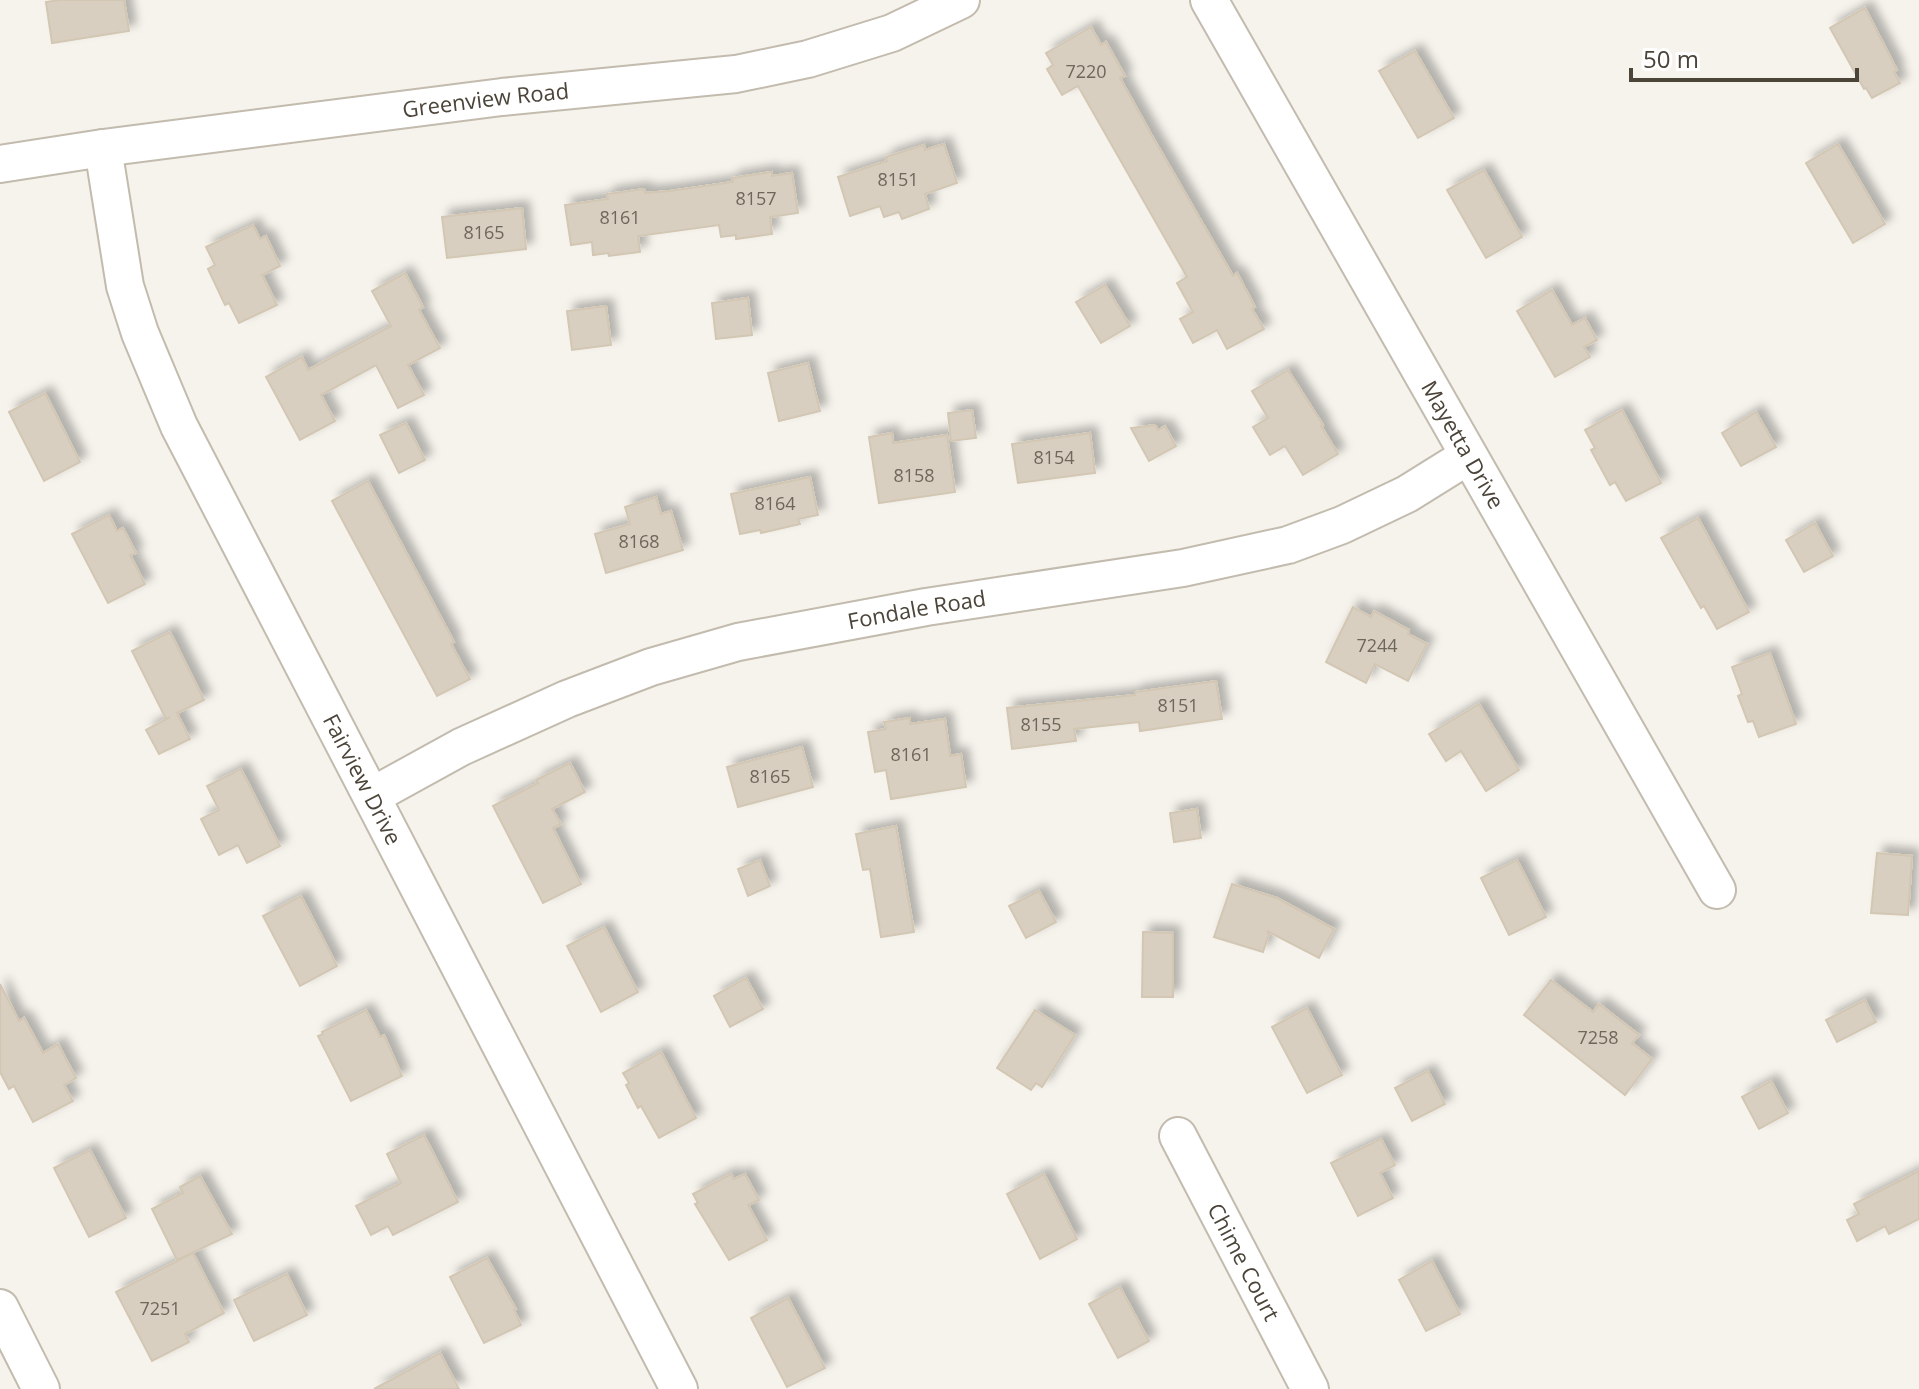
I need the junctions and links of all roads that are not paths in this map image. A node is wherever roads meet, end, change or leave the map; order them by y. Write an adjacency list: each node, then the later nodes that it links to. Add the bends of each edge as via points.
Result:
1 (961, 0): 3 (street, Greenview Road, via 892,33 736,74 502,97)
2 (1209, 0): 5 (street, Mayetta Drive)
3 (103, 148): 4 (street, Greenview Road); 6 (street, Fairview Drive, via 125,286 179,426)
4 (0, 164)
5 (1468, 456): 6 (street, Fondale Road, via 1407,494 1288,545 1183,568 754,639 651,667 461,747); 7 (street, Mayetta Drive)
6 (372, 796): 11 (street, Fairview Drive)
7 (1717, 890)
8 (1178, 1136): 12 (street, Chime Court)
9 (0, 1308): 10 (street)
10 (41, 1389)
11 (679, 1389)
12 (1310, 1389)

